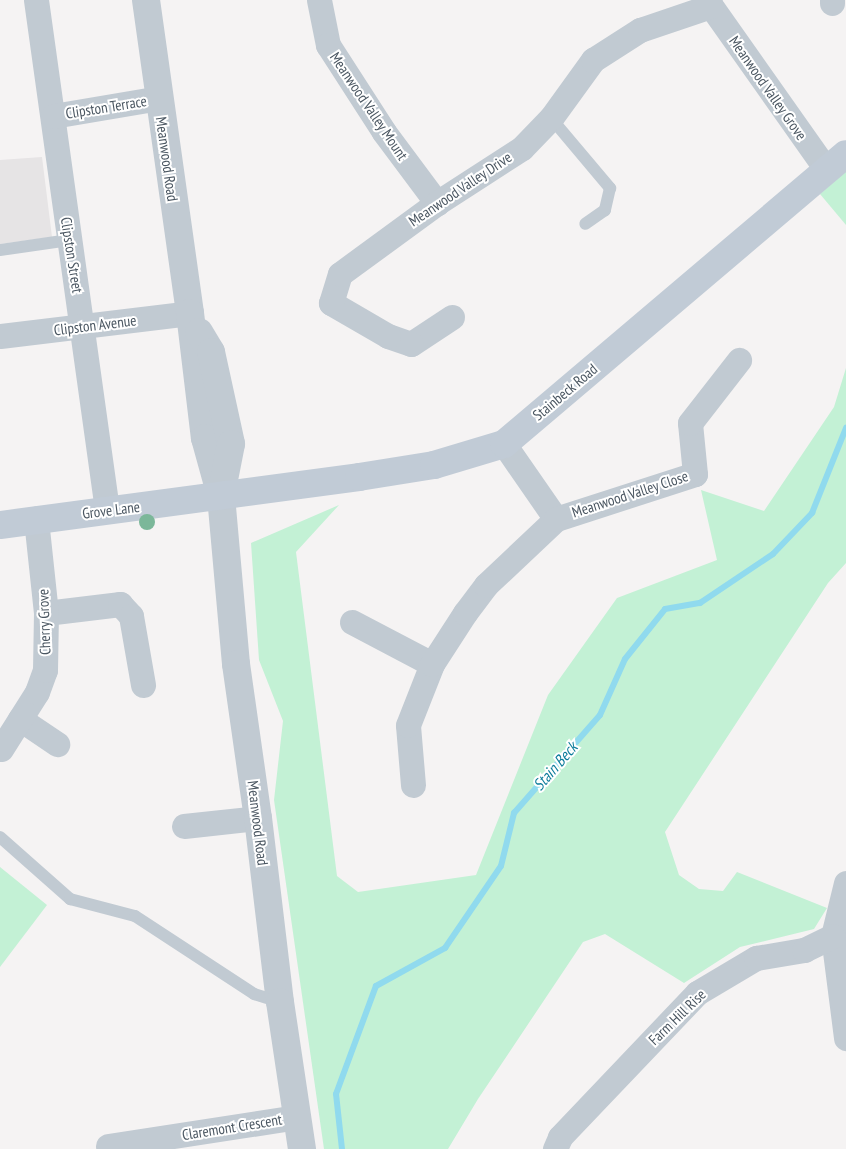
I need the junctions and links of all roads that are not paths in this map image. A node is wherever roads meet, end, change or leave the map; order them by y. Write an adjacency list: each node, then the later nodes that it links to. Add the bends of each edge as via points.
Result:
1 (36, 0): 6 (street, Clipston Street)
2 (146, 0): 5 (street, Meanwood Road)
3 (319, 0): 9 (street, Meanwood Valley Mount, via 328,45 384,132)
4 (713, 3): 7 (street, Meanwood Valley Drive, via 640,30 593,60); 8 (street, Meanwood Valley Grove)
5 (158, 98): 6 (street, Clipston Terrace); 13 (street, Meanwood Road)
6 (53, 116): 11 (street, Clipston Street)
7 (551, 118): 9 (street, Meanwood Valley Drive, via 522,148); 10 (lane, via 610,188 605,210)
8 (836, 162): 18 (main road, Stainbeck Road)
9 (437, 203): 14 (street, Meanwood Valley Drive, via 340,274 330,303 388,336 411,344)
10 (585, 224)
11 (68, 240): 12 (lane); 15 (street, Clipston Street)
12 (0, 250)
13 (190, 315): 15 (street, Clipston Avenue); 19 (street, Meanwood Road, via 211,352 229,437)
14 (452, 317)
15 (83, 326): 16 (street, Clipston Avenue); 20 (street, Clipston Street)
16 (0, 336)
17 (739, 360): 21 (street, Meanwood Valley Close, via 690,423 695,474)
18 (504, 444): 19 (main road, Stainbeck Road, via 434,465); 21 (street, Meanwood Valley Close)
19 (221, 496): 20 (main road, Grove Lane); 32 (street, Meanwood Road, via 236,664)
20 (107, 510): 22 (main road, Grove Lane)
21 (556, 519): 26 (street, Meanwood Valley Close, via 486,585)
22 (36, 520): 23 (main road, Grove Lane); 24 (street, Cherry Grove)
23 (0, 525)
24 (46, 613): 27 (street, via 120,604 131,616); 28 (street, Cherry Grove, via 46,670)
25 (352, 622): 26 (street)
26 (432, 664): 31 (street, Meanwood Valley Close, via 408,725)
27 (143, 685)
28 (20, 719): 29 (street); 30 (street, Cherry Grove)
29 (57, 744)
30 (1, 749)
31 (413, 785)
32 (258, 818): 33 (street); 37 (street, Meanwood Road)
33 (184, 827)
34 (0, 837): 37 (lane, via 70,899 135,916 254,994)
35 (846, 883): 36 (street)
36 (833, 936): 38 (street); 42 (street, Farm Hill Rise, via 804,950 756,958 698,993 560,1137)
37 (280, 1002): 39 (street, Meanwood Road)
38 (846, 1038)
39 (298, 1117): 40 (street, Claremont Crescent); 41 (street, Meanwood Road)
40 (108, 1146)
41 (302, 1149)
42 (555, 1149)

